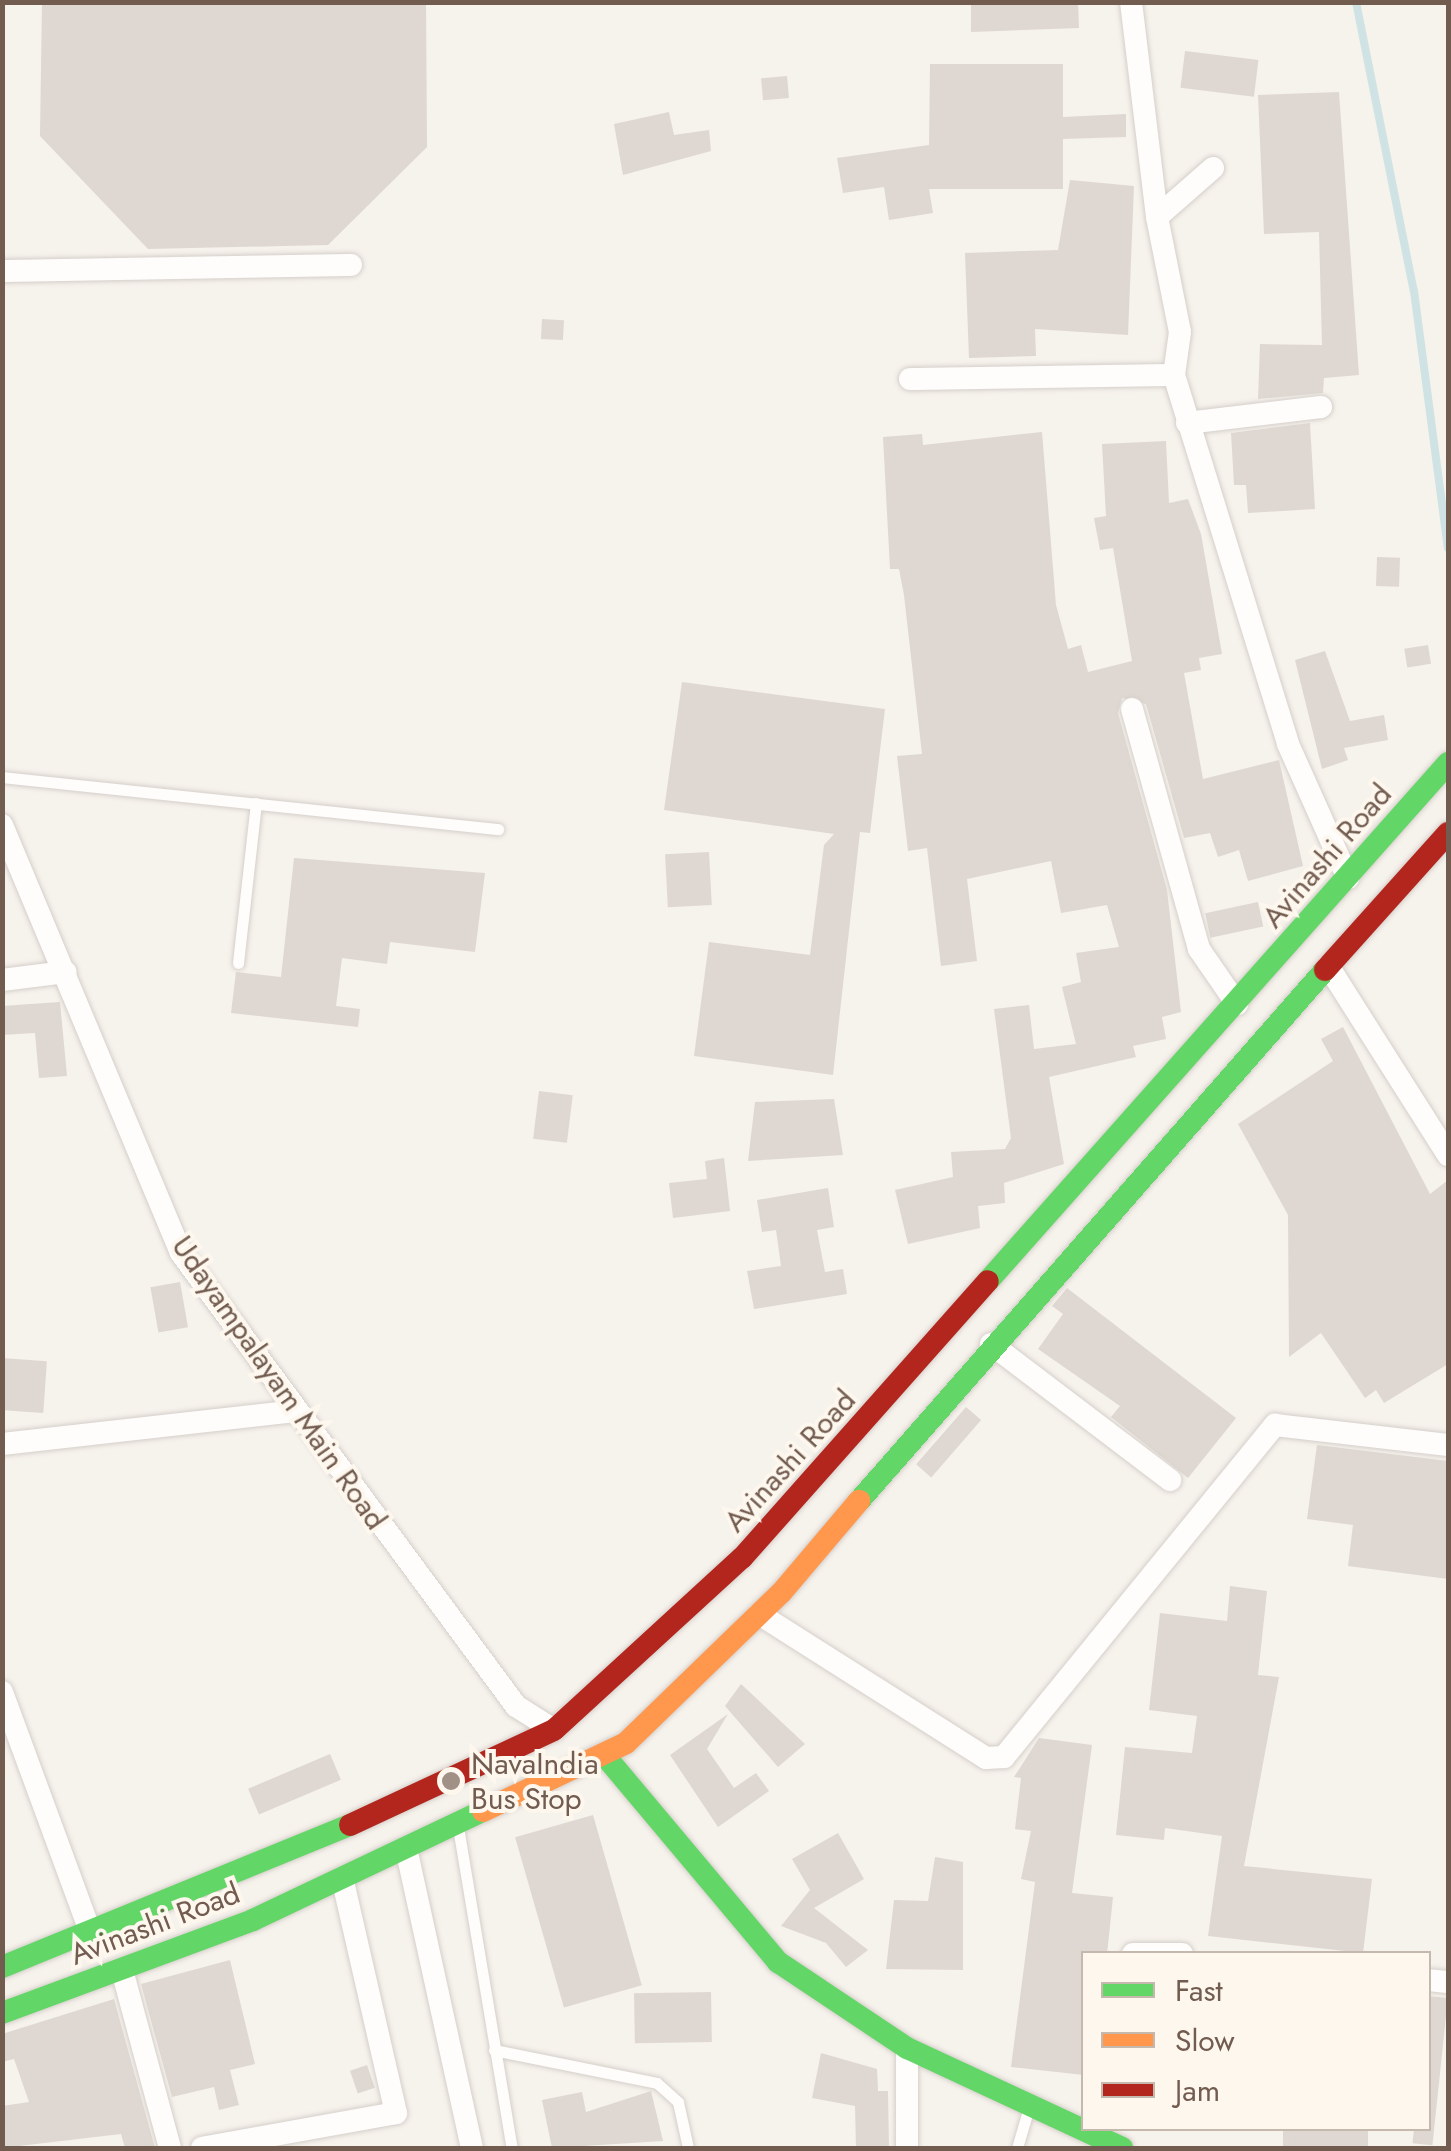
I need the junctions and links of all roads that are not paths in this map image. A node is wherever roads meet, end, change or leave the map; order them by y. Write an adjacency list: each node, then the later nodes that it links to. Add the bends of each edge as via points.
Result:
1 (1131, 2): 3 (street)
2 (1213, 168): 3 (street)
3 (1157, 217): 6 (street, via 1180,332)
4 (351, 265): 5 (street)
5 (2, 271)
6 (1174, 375): 7 (street); 9 (street)
7 (910, 379)
8 (1321, 407): 9 (street)
9 (1187, 423): 17 (street, via 1288,744)
10 (1132, 709): 22 (street, via 1199,948)
11 (1448, 763): 17 (main road, Avinashi Road)
12 (2, 777): 13 (lane)
13 (256, 803): 15 (lane); 18 (lane)
14 (2, 825): 20 (street, Udayampalayam Main Road)
15 (498, 829)
16 (1448, 833): 19 (main road, Avinashi Road)
17 (1348, 878): 22 (main road, Avinashi Road)
18 (238, 962)
19 (1328, 966): 23 (street); 24 (main road, Avinashi Road)
20 (65, 972): 21 (street); 25 (street, Udayampalayam Main Road, via 181,1253)
21 (2, 980)
22 (1237, 1004): 31 (main road, Avinashi Road, via 742,1558)
23 (1448, 1154)
24 (991, 1344): 28 (street); 29 (main road, Avinashi Road)
25 (295, 1410): 26 (street); 31 (street, Udayampalayam Main Road, via 516,1706)
26 (2, 1444)
27 (1448, 1445): 29 (street, via 1274,1425 1004,1757 986,1758)
28 (1170, 1480)
29 (759, 1614): 32 (main road, Avinashi Road)
30 (2, 1692): 36 (street)
31 (554, 1730): 36 (main road, Avinashi Road)
32 (606, 1757): 33 (main road, Avinashi Road); 40 (main road, via 778,1962)
33 (458, 1824): 34 (main road, Avinashi Road); 41 (lane)
34 (406, 1848): 35 (main road, Avinashi Road); 46 (street)
35 (342, 1878): 38 (main road, Avinashi Road); 45 (street, via 396,2113)
36 (92, 1937): 37 (main road, Avinashi Road)
37 (2, 1967)
38 (122, 1970): 39 (main road, Avinashi Road); 44 (street)
39 (2, 2013)
40 (907, 2048): 42 (main road); 49 (street)
41 (494, 2050): 47 (lane); 48 (lane, via 658,2083 678,2102)
42 (1029, 2107): 43 (main road); 50 (lane)
43 (1081, 2128)
44 (170, 2148)
45 (202, 2148)
46 (472, 2148)
47 (512, 2148)
48 (688, 2148)
49 (907, 2148)
50 (1016, 2148)

